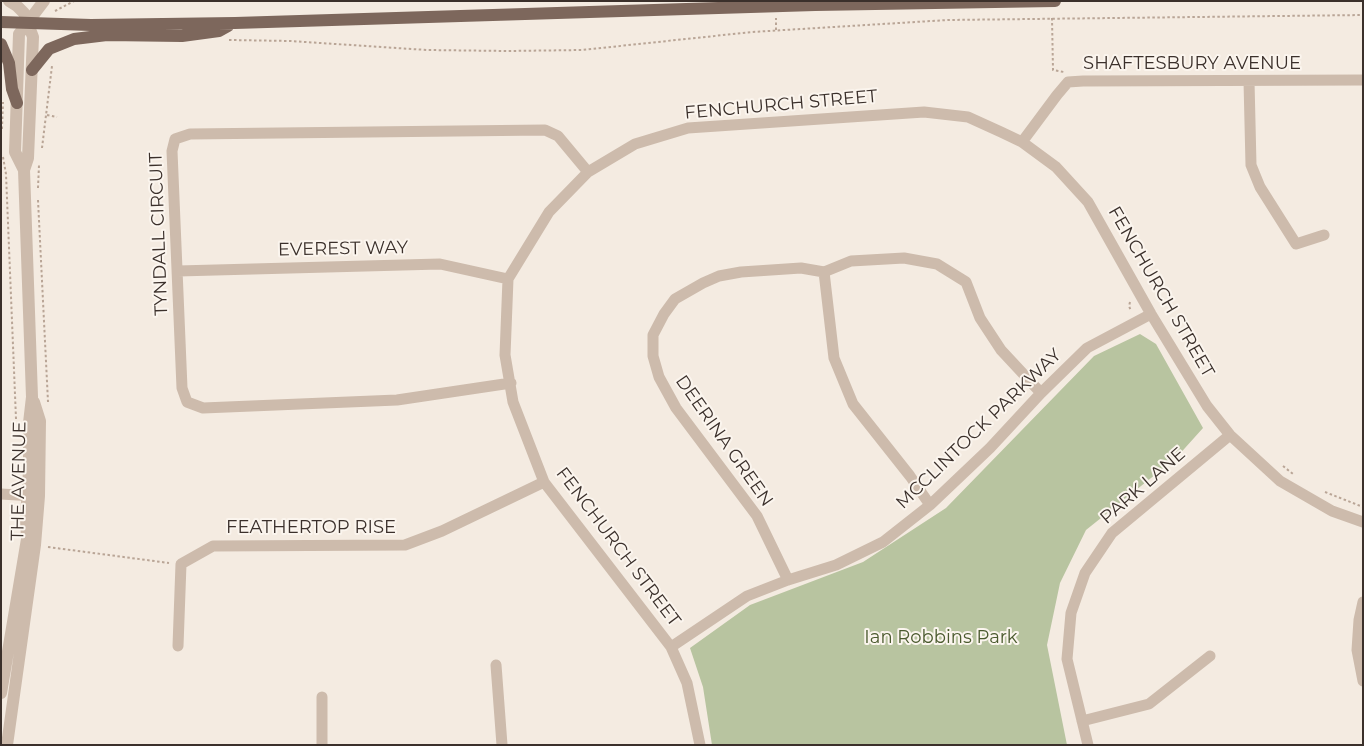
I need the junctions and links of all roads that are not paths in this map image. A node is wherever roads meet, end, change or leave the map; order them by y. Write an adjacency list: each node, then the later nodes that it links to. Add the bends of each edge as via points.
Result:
1 (9, 1): 7 (street, THE AVENUE, via 24,13)
2 (44, 1): 7 (street, THE AVENUE)
3 (1044, 1): 4 (main road); 5 (main road)
4 (1055, 1)
5 (816, 3): 8 (main road)
6 (1, 22): 7 (main road)
7 (27, 23): 8 (main road); 10 (street, THE AVENUE, via 33,35); 13 (street, THE AVENUE, via 19,34)
8 (235, 23): 10 (main road, via 219,32 182,36 106,35 74,39 49,49)
9 (1, 44): 13 (main road, via 9,63)
10 (32, 70): 15 (street, THE AVENUE, via 28,158)
11 (1363, 80): 12 (street, SHAFTESBURY AVENUE)
12 (1249, 81): 14 (street, SHAFTESBURY AVENUE, via 1068,82); 17 (street, via 1251,165 1260,187 1296,244)
13 (17, 103): 15 (street, THE AVENUE, via 14,152)
14 (1022, 142): 16 (street, FENCHURCH STREET, via 968,117 924,112 688,128 635,144); 21 (street, FENCHURCH STREET, via 1056,167 1088,202)
15 (24, 170): 27 (street, THE AVENUE, via 32,397 40,421)
16 (588, 172): 18 (street, TYNDALL CIRCUIT, via 558,136 545,130 190,134 175,139 172,151); 20 (street, FENCHURCH STREET, via 549,212)
17 (1324, 235)
18 (178, 270): 20 (street, EVEREST WAY, via 440,264); 22 (street, TYNDALL CIRCUIT, via 182,388 187,402 203,408 398,400)
19 (824, 272): 23 (street, via 851,261 904,258 937,264 966,282 980,318 1001,350); 28 (street, via 834,358 853,404); 30 (street, DEERINA GREEN, via 801,268 720,276 675,299 653,336 653,356 659,378 676,408 757,516)
20 (508, 279): 22 (street, FENCHURCH STREET, via 505,355)
21 (1150, 314): 23 (street, MCCLINTOCK PARKWAY, via 1087,348); 24 (street, FENCHURCH STREET)
22 (511, 383): 25 (street, FENCHURCH STREET, via 513,402)
23 (1041, 393): 28 (street, MCCLINTOCK PARKWAY)
24 (1230, 436): 29 (street, FENCHURCH STREET, via 1280,481 1332,511); 39 (street, PARK LANE, via 1112,533 1084,573 1071,613 1067,659)
25 (544, 482): 32 (street, FEATHERTOP RISE, via 442,531 405,544 213,546 181,564); 33 (street, FENCHURCH STREET)
26 (1, 494): 27 (street)
27 (33, 496): 37 (street, THE AVENUE); 40 (street, THE AVENUE, via 36,545)
28 (930, 505): 30 (street, MCCLINTOCK PARKWAY, via 883,542 836,565)
29 (1363, 522)
30 (788, 580): 33 (street, MCCLINTOCK PARKWAY, via 747,596)
31 (1363, 602): 36 (street, via 1357,650)
32 (178, 646)
33 (671, 647): 43 (street, FENCHURCH STREET, via 687,683)
34 (1210, 656): 39 (street, via 1149,704)
35 (496, 665): 42 (street)
36 (1363, 682)
37 (1, 693)
38 (322, 697): 41 (street)
39 (1082, 720): 44 (street, PARK LANE)
40 (7, 745)
41 (322, 745)
42 (502, 745)
43 (700, 745)
44 (1088, 745)

